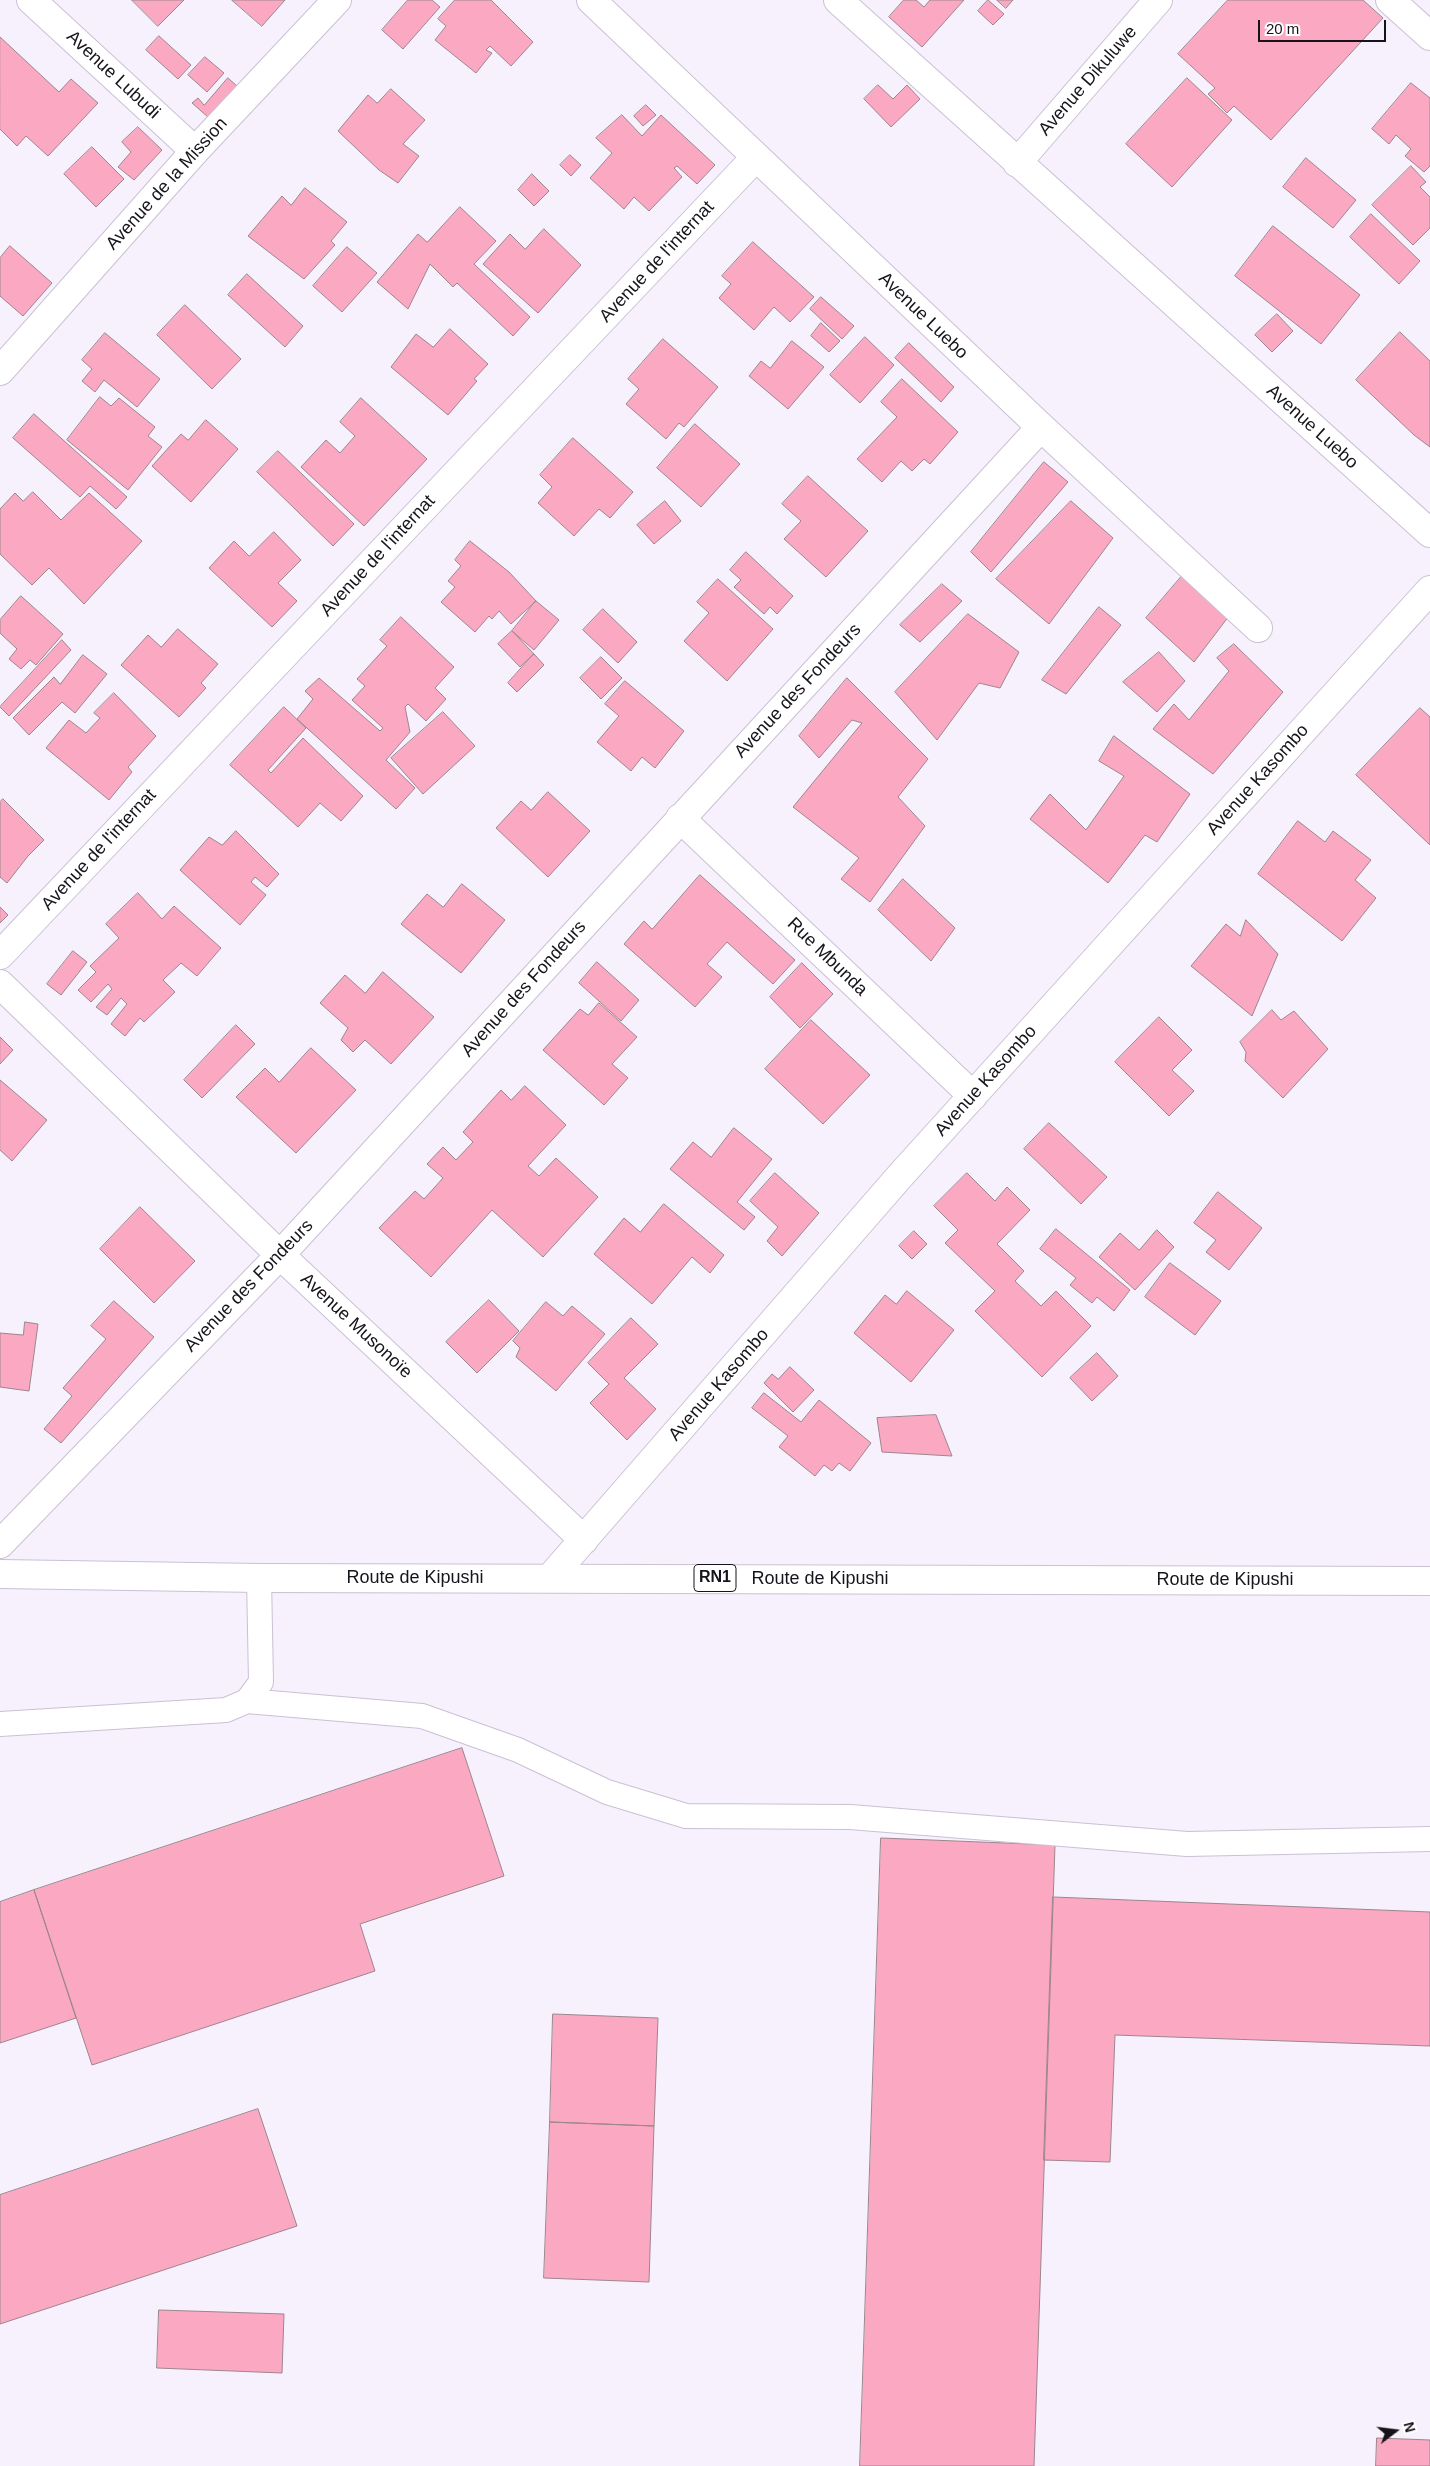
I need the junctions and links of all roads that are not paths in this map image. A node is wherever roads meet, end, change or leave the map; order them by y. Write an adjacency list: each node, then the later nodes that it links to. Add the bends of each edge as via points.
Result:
1 (31, 0): 8 (main road, Avenue Lubudi)
2 (337, 0): 8 (main road, Avenue de la Mission)
3 (591, 0): 9 (main road, Avenue Luebo)
4 (838, 0): 10 (main road, Avenue Luebo)
5 (1158, 0): 10 (main road, Avenue Dikuluwe)
6 (1390, 0): 7 (main road)
7 (1430, 36)
8 (196, 151): 11 (main road, Avenue de la Mission)
9 (756, 157): 12 (main road, Avenue Luebo); 17 (main road, Avenue de l'internat)
10 (1016, 163): 13 (main road, Avenue Luebo)
11 (0, 371)
12 (1040, 427): 15 (main road, Avenue Luebo); 16 (main road, Avenue des Fondeurs)
13 (1430, 533)
14 (1430, 590): 19 (main road, Avenue Kasombo)
15 (1258, 628)
16 (680, 818): 19 (main road, Rue Mbunda); 20 (main road, Avenue des Fondeurs)
17 (0, 955)
18 (0, 984): 20 (main road, Avenue Musonoïe)
19 (973, 1096): 21 (main road, Avenue Kasombo)
20 (280, 1255): 21 (main road, Avenue Musonoïe); 22 (main road, Avenue des Fondeurs)
21 (584, 1540): 25 (main road, Avenue Kasombo)
22 (0, 1544)
23 (0, 1574): 24 (main road, Route de Kipushi / RN1)
24 (259, 1578): 25 (main road, Route de Kipushi / RN1); 27 (lane, via 261,1682)
25 (550, 1578): 26 (main road, Route de Kipushi / RN1)
26 (1430, 1581)
27 (247, 1701): 28 (lane, via 226,1710); 29 (lane, via 422,1716 518,1750 606,1792 686,1816 850,1818 1187,1844)
28 (0, 1724)
29 (1430, 1839)

